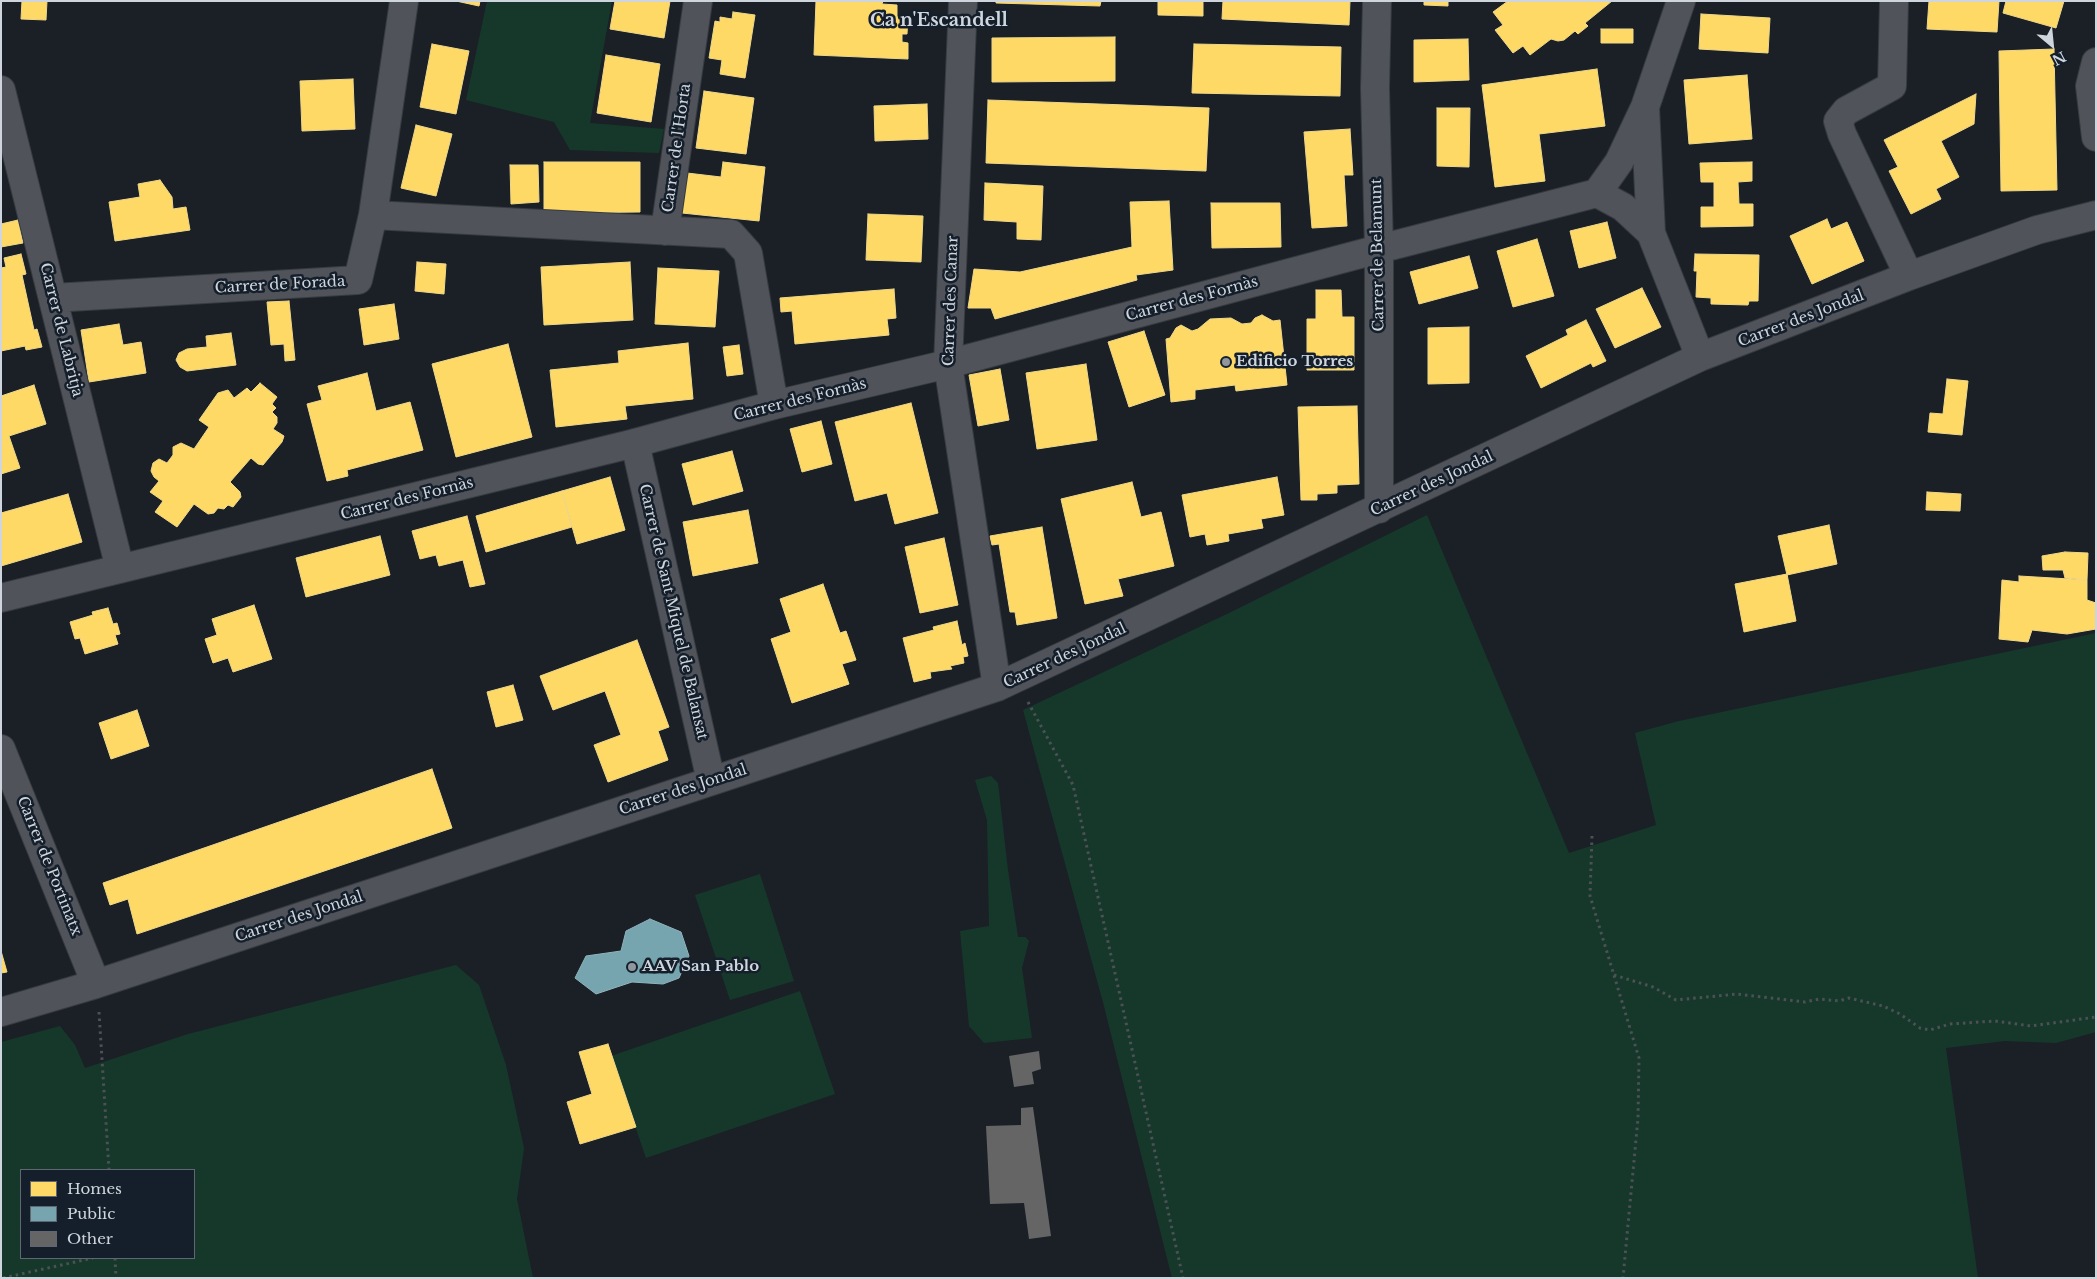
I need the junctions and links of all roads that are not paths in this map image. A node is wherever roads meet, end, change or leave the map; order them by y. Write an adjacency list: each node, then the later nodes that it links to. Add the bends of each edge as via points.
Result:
1 (404, 1): 12 (street, Carrer de Forada)
2 (698, 1): 14 (street, Carrer de l'Horta)
3 (963, 1): 20 (street, Carrer des Canar)
4 (1377, 1): 16 (street, Carrer de Belamunt, via 1375,88)
5 (1681, 1): 9 (street)
6 (1894, 1): 17 (street, via 1892,86 1846,111 1838,121)
7 (2096, 62): 10 (street, via 2090,86)
8 (1, 90): 18 (street, Carrer de Labritja)
9 (1645, 107): 11 (street, via 1619,162); 15 (street)
10 (2096, 138)
11 (1597, 193): 15 (street, via 1623,207); 16 (street, Carrer des Fornàs)
12 (373, 215): 14 (street); 18 (street, Carrer de Forada, via 358,280)
13 (2096, 215): 17 (street, Carrer des Jondal, via 2037,230)
14 (665, 231): 21 (street, Carrer de l'Horta, via 731,234 748,253)
15 (1652, 234): 19 (street)
16 (1379, 249): 20 (street, Carrer des Fornàs); 23 (street, Carrer de Belamunt)
17 (1910, 276): 19 (street, Carrer des Jondal)
18 (53, 298): 24 (street, Carrer de Labritja)
19 (1700, 357): 23 (street, Carrer des Jondal)
20 (948, 364): 21 (street, Carrer des Fornàs); 26 (street, Carrer des Canar)
21 (774, 405): 22 (street, Carrer des Fornàs)
22 (635, 443): 24 (street, Carrer des Fornàs); 28 (street, Carrer de Sant Miquel de Balansat)
23 (1379, 509): 26 (street, Carrer des Jondal)
24 (120, 570): 25 (street, Carrer des Fornàs)
25 (1, 598)
26 (1006, 683): 28 (street, Carrer des Jondal)
27 (1, 749): 29 (street, Carrer de Portinatx)
28 (711, 781): 29 (street, Carrer des Jondal)
29 (96, 984): 30 (street, Carrer des Jondal)
30 (1, 1012)

